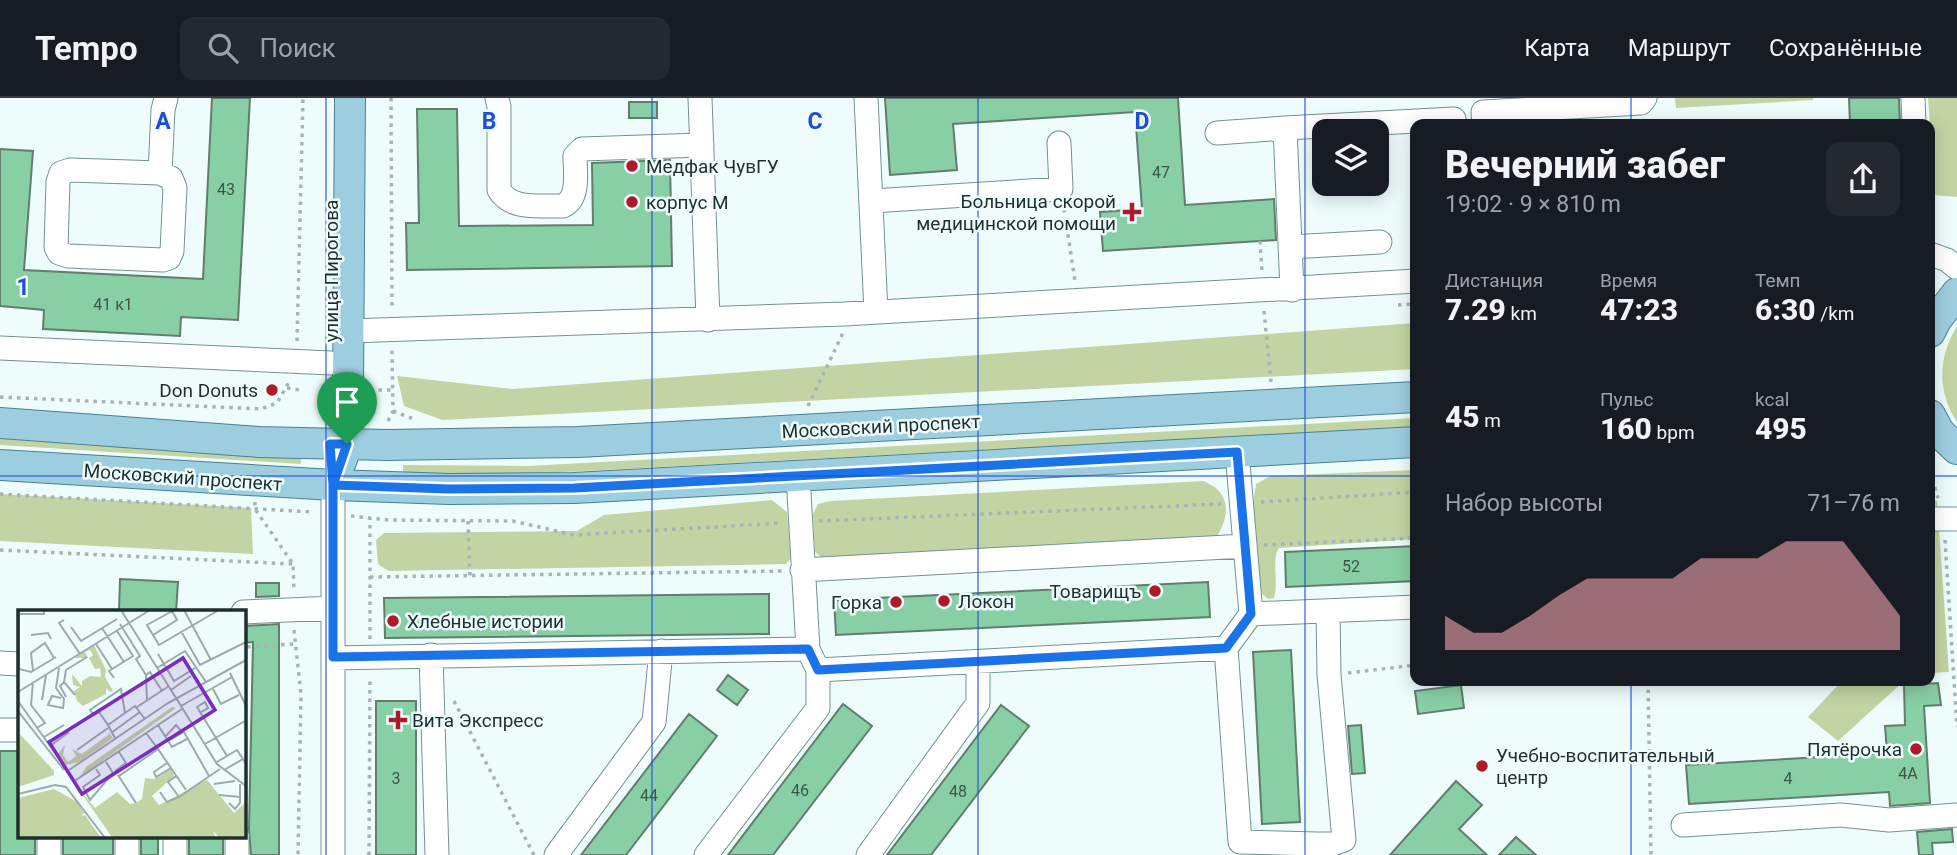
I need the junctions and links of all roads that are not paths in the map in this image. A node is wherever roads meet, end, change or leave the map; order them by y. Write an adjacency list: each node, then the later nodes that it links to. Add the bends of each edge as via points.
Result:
1 (166, 98): 16 (street)
2 (331, 98): 28 (main road, улица Пирогова)
3 (350, 98): 28 (main road, улица Пирогова)
4 (497, 98): 15 (street, via 499,190 505,200 516,205 570,203 575,156 582,149)
5 (700, 98): 15 (street)
6 (866, 98): 17 (street)
7 (1644, 98): 10 (street, via 1641,103 1483,112)
8 (1913, 98): 11 (street)
9 (1453, 114): 12 (street)
10 (1484, 119)
11 (1914, 119)
12 (1285, 128): 13 (street); 19 (street)
13 (1217, 133)
14 (1059, 143): 17 (street, via 1061,189)
15 (702, 145): 26 (street)
16 (160, 173): 16 (street, via 61,173 59,253 169,258 175,188 171,178)
17 (872, 201): 25 (street)
18 (1380, 242): 19 (street)
19 (1290, 247): 23 (street)
20 (1935, 256): 21 (street)
21 (1957, 268)
22 (1410, 281): 23 (street)
23 (1292, 289): 25 (street)
24 (1957, 293): 27 (main road)
25 (876, 312): 26 (street)
26 (708, 320): 28 (street)
27 (1935, 321)
28 (341, 332): 30 (main road, улица Пирогова); 34 (main road, улица Пирогова)
29 (0, 348): 30 (street)
30 (331, 362): 34 (main road, улица Пирогова)
31 (1410, 397): 34 (main road, Московский проспект, via 578,442)
32 (0, 423): 34 (main road, Московский проспект)
33 (1410, 442): 35 (main road, Московский проспект)
34 (338, 444): 38 (main road)
35 (1237, 452): 37 (main road, Московский проспект); 41 (street)
36 (0, 465): 38 (main road, Московский проспект)
37 (798, 475): 38 (main road, Московский проспект, via 574,488); 42 (street)
38 (333, 485): 44 (street)
39 (1935, 511): 40 (street)
40 (1957, 519)
41 (1245, 546): 42 (street); 47 (street)
42 (802, 570): 49 (street)
43 (1410, 607): 46 (street)
44 (333, 608): 45 (street); 52 (street)
45 (245, 612)
46 (1328, 612): 47 (street); 61 (street, via 1344,840)
47 (1251, 614): 48 (street)
48 (1226, 648): 53 (street); 61 (street, via 1240,842)
49 (808, 649): 50 (street); 56 (street)
50 (661, 651): 51 (street); 64 (street, via 654,722)
51 (431, 655): 52 (street); 63 (street)
52 (333, 657): 62 (street)
53 (978, 662): 56 (street); 66 (street, via 978,703)
54 (0, 663): 55 (street)
55 (18, 664)
56 (818, 670): 65 (street, via 818,708)
57 (0, 730): 58 (street)
58 (18, 730)
59 (1957, 815): 60 (street, via 1889,820 1841,815)
60 (1683, 825)
61 (1317, 850)
62 (333, 855)
63 (437, 855)
64 (556, 855)
65 (706, 855)
66 (868, 855)

